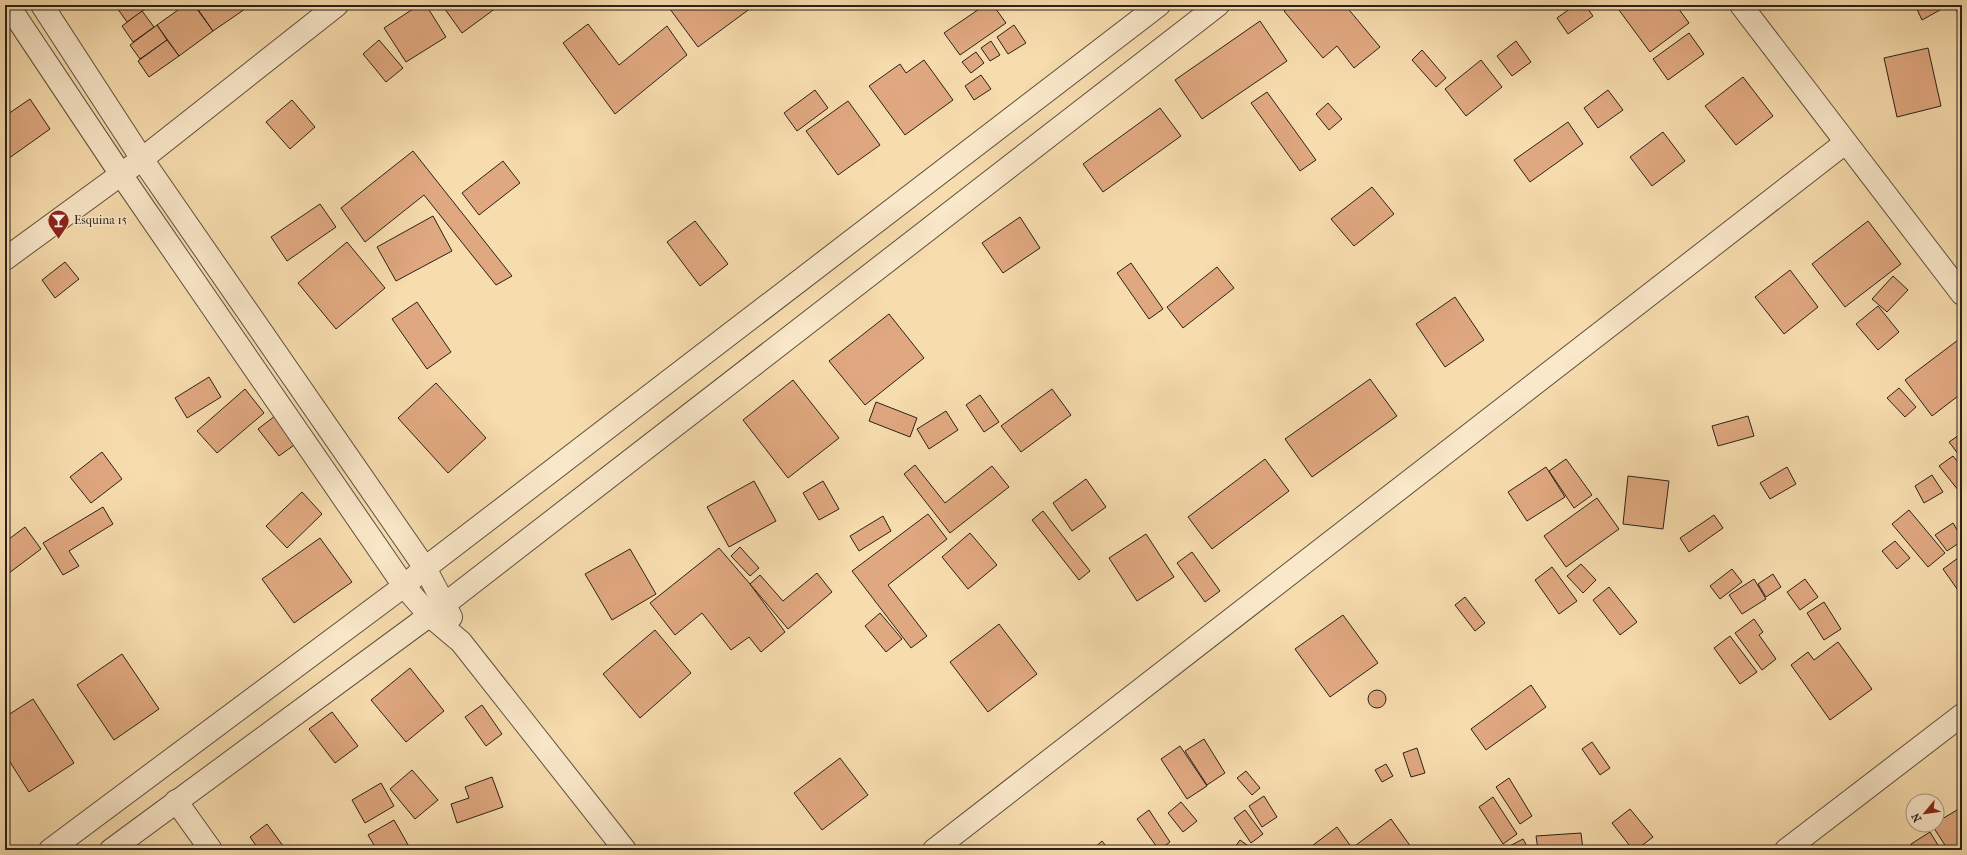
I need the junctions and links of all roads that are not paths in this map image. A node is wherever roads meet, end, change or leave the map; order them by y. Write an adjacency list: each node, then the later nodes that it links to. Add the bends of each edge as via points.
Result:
1 (8, 5): 9 (street)
2 (42, 5): 8 (street)
3 (337, 5): 8 (street)
4 (1159, 5): 12 (street)
5 (1218, 5): 14 (street)
6 (1741, 5): 7 (street)
7 (1845, 143): 11 (street); 21 (street)
8 (142, 159): 9 (street); 12 (street)
9 (120, 174): 10 (street); 13 (street)
10 (5, 259)
11 (1962, 294)
12 (425, 568): 13 (street); 14 (street)
13 (404, 586): 14 (street); 17 (street)
14 (437, 609): 16 (street); 20 (street)
15 (1962, 715): 22 (street)
16 (176, 800): 18 (street); 19 (street)
17 (50, 850)
18 (111, 850)
19 (211, 850)
20 (625, 850)
21 (934, 850)
22 (1786, 850)

